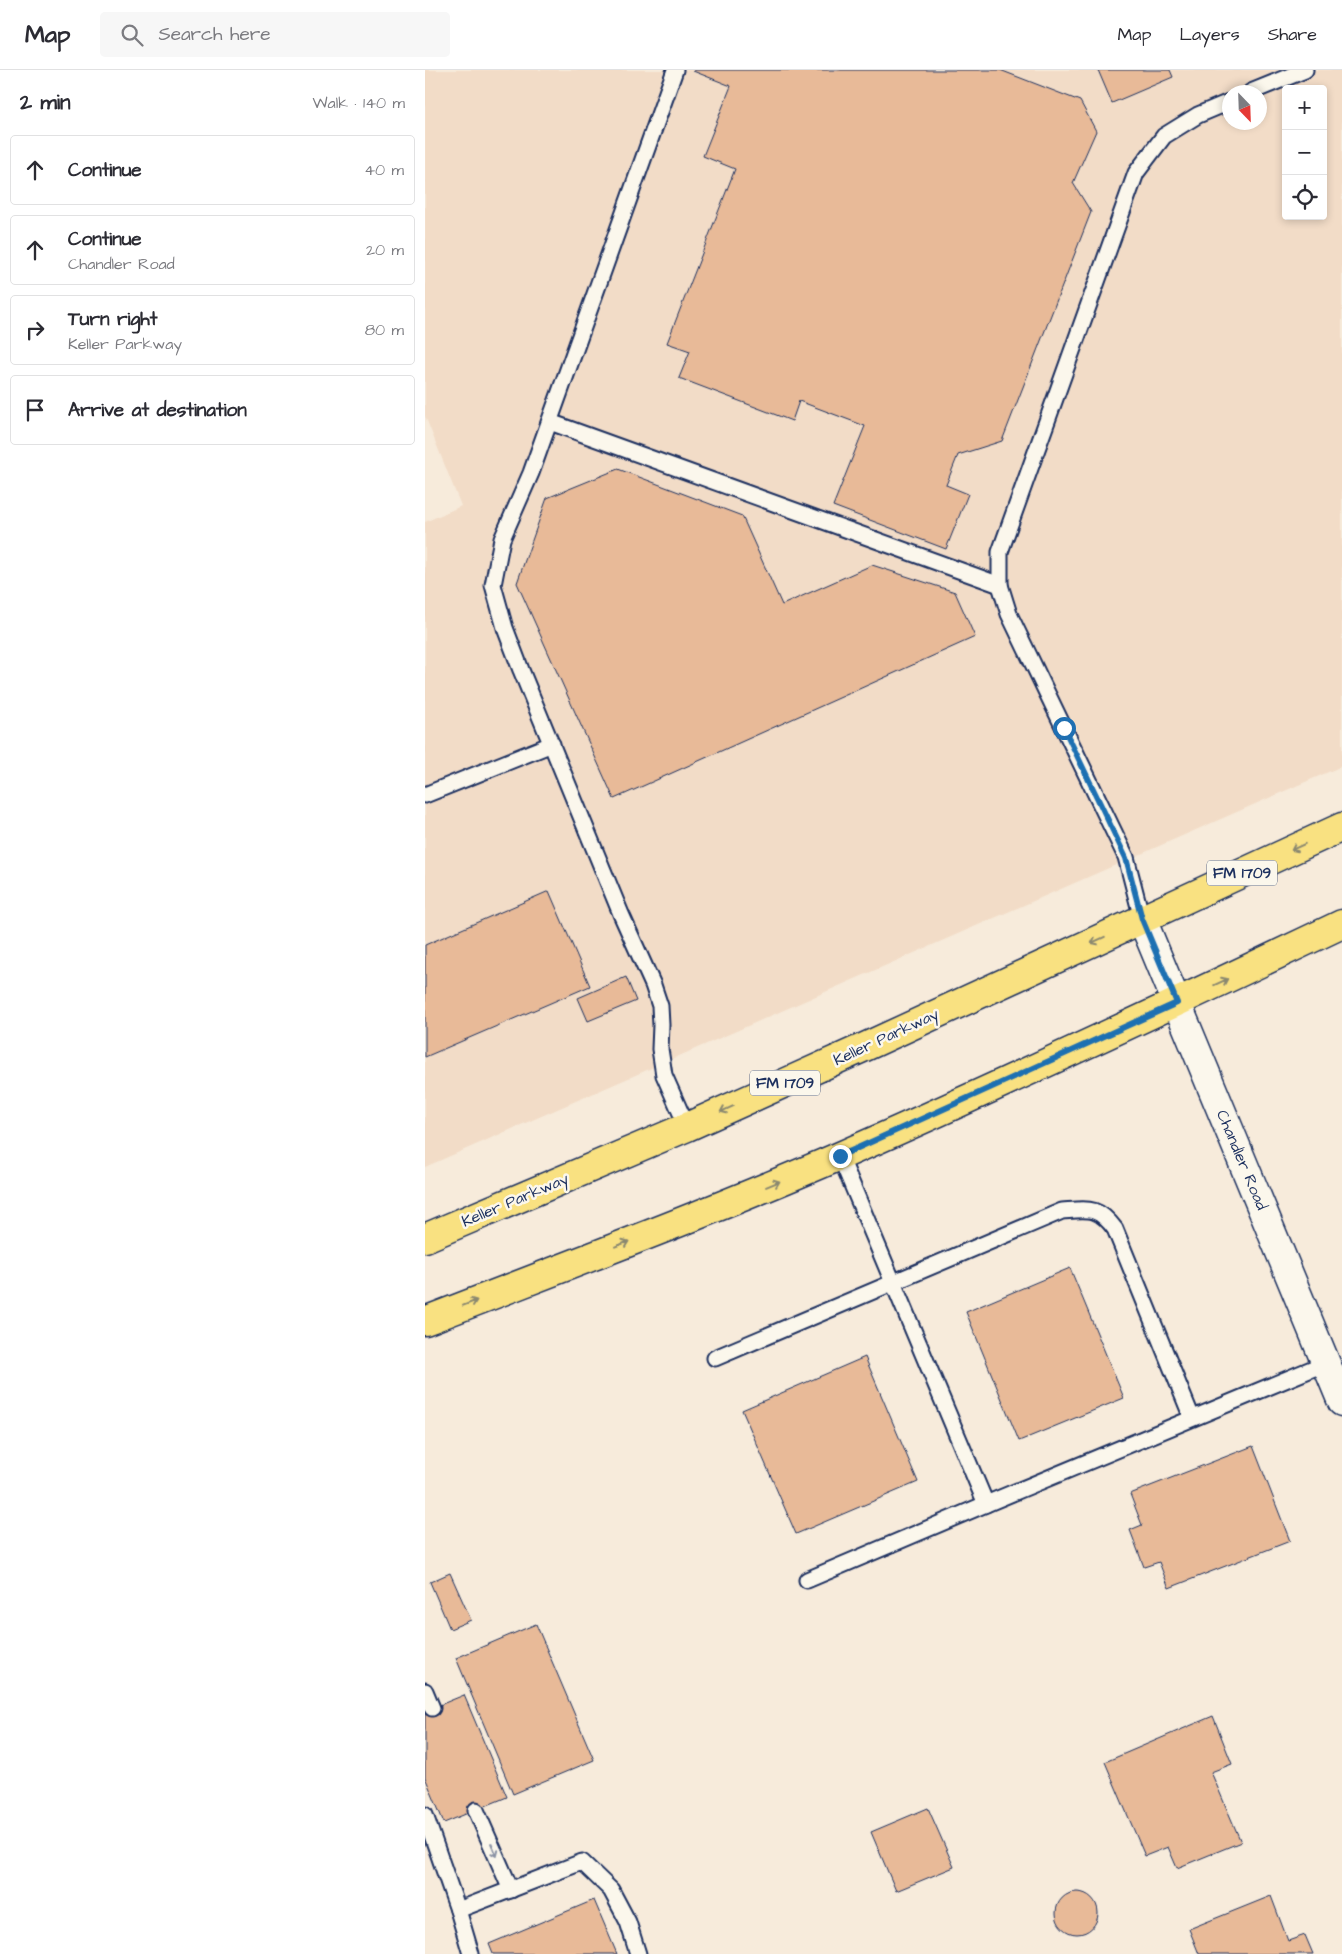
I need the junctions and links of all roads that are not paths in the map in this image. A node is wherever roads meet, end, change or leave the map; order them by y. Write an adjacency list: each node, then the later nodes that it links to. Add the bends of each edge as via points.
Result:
1 (675, 70): 5 (lane)
2 (1305, 70): 3 (lane)
3 (1267, 85)
4 (1222, 105): 6 (lane, via 1198,114 1164,136 1136,172 1000,552)
5 (550, 422): 6 (lane); 7 (lane, via 502,539 493,585 505,628)
6 (999, 585): 10 (lane, via 1009,614 1126,858)
7 (551, 744): 8 (lane); 13 (lane, via 653,985 660,1006 664,1075)
8 (425, 795)
9 (1342, 827): 10 (main road, Keller Parkway / FM 1709, one-way to 10)
10 (1142, 919): 12 (street, Chandler Road); 13 (main road, Keller Parkway / FM 1709, one-way to 13)
11 (1342, 924): 12 (main road, one-way to 11)
12 (1177, 1003): 14 (main road); 19 (street, Chandler Road)
13 (687, 1127): 15 (main road, Keller Parkway / FM 1709)
14 (840, 1156): 16 (lane); 17 (main road, one-way to 14)
15 (425, 1238)
16 (894, 1282): 18 (lane); 21 (lane, via 1062,1211 1093,1210 1105,1217 1115,1230); 22 (lane)
17 (425, 1321)
18 (715, 1358)
19 (1326, 1363): 20 (street, Chandler Road); 21 (lane)
20 (1342, 1402)
21 (1192, 1418): 22 (lane)
22 (986, 1504): 23 (lane)
23 (807, 1580)
24 (425, 1691): 25 (lane)
25 (432, 1708)
26 (476, 1810): 28 (lane, one-way to 28)
27 (425, 1815): 29 (lane)
28 (511, 1890): 29 (lane); 31 (lane, via 582,1862 611,1890)
29 (458, 1910): 30 (lane)
30 (471, 1954)
31 (638, 1954)

